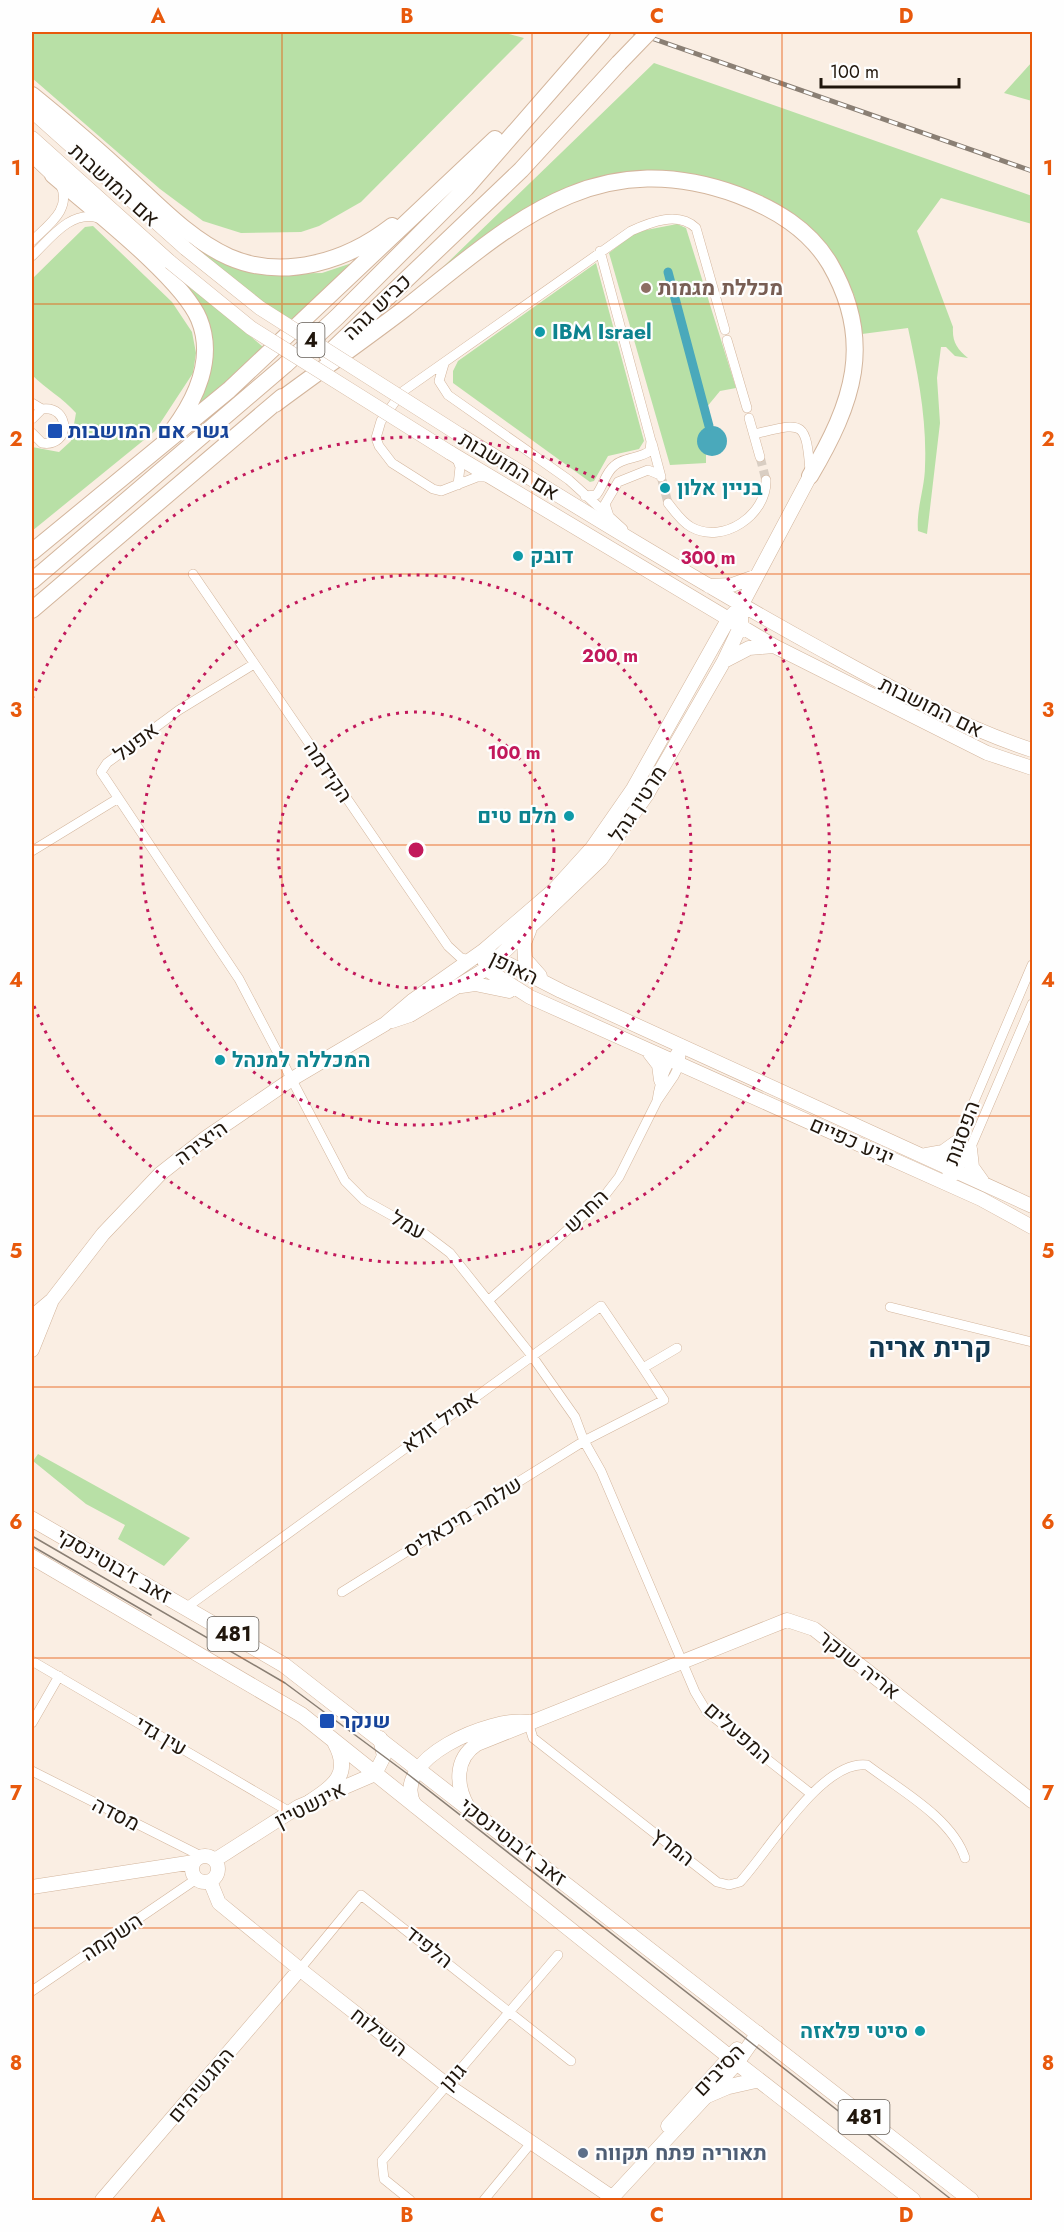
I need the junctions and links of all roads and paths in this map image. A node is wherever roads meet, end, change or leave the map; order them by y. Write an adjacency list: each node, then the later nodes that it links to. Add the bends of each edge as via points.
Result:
1 (649, 32): 18 (highway, כביש גהה / 4, bridge, via 521,170)
2 (596, 37): 3 (highway, כביש גהה / 4)
3 (565, 72): 9 (highway); 38 (highway, כביש גהה / 4, via 466,188 337,316)
4 (32, 95): 9 (highway, via 184,228 228,256 256,265 296,267 355,250)
5 (32, 111): 34 (street, אם המושבות, bridge, via 185,248 260,308)
6 (32, 138): 25 (street, אם המושבות, bridge, via 170,262 251,328)
7 (32, 155): 8 (street)
8 (53, 175): 10 (highway); 11 (street, via 63,191 64,204)
9 (457, 176): 24 (highway, via 229,390)
10 (110, 225): 13 (street, via 90,215 75,218); 24 (highway, via 173,283 194,311 203,332 202,376 182,416)
11 (32, 241)
12 (600, 251): 14 (street); 22 (street, via 645,225 682,219 696,228); 23 (street)
13 (32, 256)
14 (447, 360): 15 (street); 16 (street, via 439,381)
15 (422, 378): 16 (street); 30 (street, via 389,406 377,430 379,446 392,463 433,489 441,492)
16 (448, 395): 31 (street, via 569,480)
17 (32, 403): 19 (street)
18 (276, 404): 27 (highway, via 503,230 531,213 560,198 628,179 694,183 750,200 792,221 823,253 847,299 856,345 855,368 839,422); 42 (highway, כביש גהה / 4)
19 (42, 409): 20 (street); 21 (street, via 58,412 64,421 64,432 58,440 47,444)
20 (32, 419)
21 (32, 433)
22 (754, 434): 26 (street); 27 (street, via 792,425 802,429)
23 (651, 441): 31 (street, via 650,451 611,467 596,495); 33 (street, via 661,478 648,470 618,482 604,507)
24 (161, 445): 35 (highway)
25 (452, 454): 28 (street, אם המושבות); 30 (street, via 460,467)
26 (760, 457)
27 (810, 476): 37 (street, מרטין גהל)
28 (493, 477): 30 (street, via 477,477); 40 (street, אם המושבות)
29 (766, 480): 32 (street, via 759,507 750,519 737,526 712,531 692,528)
30 (458, 485)
31 (585, 496): 33 (street)
32 (668, 504)
33 (610, 518): 34 (street)
34 (645, 549): 39 (street, אם המושבות)
35 (32, 552)
36 (193, 574): 47 (street, הקידמה)
37 (757, 576): 39 (street, via 732,585); 41 (street, מרטין גהל)
38 (32, 581)
39 (708, 586): 41 (street, אם המושבות)
40 (702, 602): 43 (street, אם המושבות); 44 (street)
41 (741, 606): 43 (street, מרטין גהל); 48 (street, אם המושבות, via 914,699 994,738)
42 (32, 610)
43 (735, 622): 44 (street, מרטין גהל); 45 (street, אם המושבות); 46 (street, מרטין גהל)
44 (718, 639): 53 (street, מרטין גהל, via 633,789 592,848 554,890)
45 (774, 645): 46 (street, via 748,648); 49 (street, אם המושבות, via 987,753)
46 (724, 661): 52 (street, מרטין גהל, via 646,796 601,859)
47 (255, 664): 50 (street, אפעל, via 179,711 107,763 102,772); 55 (street, הקידמה, via 447,946)
48 (1032, 750)
49 (1032, 768)
50 (117, 799): 51 (street); 66 (street, עמל, via 239,979)
51 (32, 851)
52 (531, 927): 54 (street, מרטין גהל); 59 (street, via 524,943 525,959)
53 (483, 951): 54 (street, האופן); 55 (street, היצירה); 57 (street, האופן)
54 (498, 958): 57 (street, מרטין גהל); 59 (street, האופן)
55 (470, 960): 62 (street, היצירה)
56 (1032, 965): 69 (street, הפסגות)
57 (486, 969): 58 (street, היצירה); 60 (street, האופן)
58 (459, 986): 60 (street, via 490,986); 62 (street, היצירה, via 410,1015)
59 (561, 992): 63 (street, האופן)
60 (530, 997): 64 (street, האופן)
61 (1032, 1004): 69 (street, הפסגות)
62 (385, 1024): 66 (street, היצירה)
63 (682, 1044): 65 (street, החרש); 70 (street, יגיע כפיים)
64 (645, 1049): 65 (street, האופן); 67 (street, via 657,1062)
65 (674, 1062): 67 (street, החרש); 68 (street, החרש); 73 (street, יגיע כפיים)
66 (292, 1079): 76 (street, היצירה, via 160,1174 103,1233); 77 (street, עמל, via 332,1160 353,1191 438,1242)
67 (661, 1080): 68 (street, החרש)
68 (657, 1101): 77 (street, החרש, via 618,1177 602,1199)
69 (963, 1145): 70 (street); 71 (street, הפסגות); 71 (street, הפסגות); 72 (street)
70 (926, 1155): 71 (street, יגיע כפיים)
71 (953, 1168): 72 (street, יגיע כפיים); 73 (street, הפסגות)
72 (983, 1182): 74 (street, יגיע כפיים)
73 (947, 1184): 75 (street, יגיע כפיים)
74 (1032, 1206)
75 (1032, 1227)
76 (52, 1300): 79 (street, היצירה); 81 (street, היצירה)
77 (489, 1300): 83 (street, עמל)
78 (890, 1307): 80 (street)
79 (32, 1322)
80 (1032, 1342)
81 (32, 1348)
82 (677, 1348): 84 (street)
83 (531, 1356): 84 (street, אמיל זולא, via 601,1305); 85 (street, עמל, via 575,1417); 89 (street, אמיל זולא)
84 (643, 1368): 85 (street, שלמה מיכאליס, via 664,1400)
85 (584, 1441): 88 (street, שלמה מיכאליס); 90 (street, עמל, via 601,1471)
86 (32, 1519): 89 (main road, זאב ז'בוטינסקי / 481)
87 (32, 1557): 96 (main road, זאב ז'בוטינסקי / 481, via 266,1692)
88 (342, 1592)
89 (187, 1607): 95 (main road, זאב ז'בוטינסקי / 481, via 284,1665)
90 (683, 1660): 93 (street, אריה שנקר); 100 (street, המפעלים, via 707,1712); 101 (street, אריה שנקר, via 787,1620 803,1623)
91 (32, 1661): 92 (street, עין גדי)
92 (59, 1676): 94 (street); 105 (street, עין גדי)
93 (528, 1722): 97 (street, אריה שנקר, via 515,1720 448,1742); 100 (street, המרץ, via 533,1738 717,1882 740,1882); 104 (street, אריה שנקר, via 468,1749 459,1788)
94 (32, 1723)
95 (380, 1738): 97 (main road, זאב ז'בוטינסקי / 481); 99 (street, via 384,1756)
96 (334, 1741): 99 (main road, זאב ז'בוטינסקי / 481); 102 (main road, via 341,1754 338,1779)
97 (420, 1769): 103 (street, אריה שנקר, via 410,1790); 104 (main road, זאב ז'בוטינסקי / 481)
98 (32, 1771): 107 (street, מסדה)
99 (375, 1774): 102 (street, אינשטיין); 103 (main road, זאב ז'בוטינסקי / 481)
100 (810, 1793): 106 (street, via 848,1766 867,1765 948,1827 961,1844)
101 (1032, 1801)
102 (310, 1802): 105 (street, אינשטיין)
103 (415, 1806): 116 (main road, זאב ז'בוטינסקי / 481)
104 (468, 1807): 115 (main road, זאב ז'בוטינסקי / 481)
105 (290, 1812): 107 (street, אינשטיין)
106 (965, 1858)
107 (203, 1860): 108 (street, via 218,1872); 108 (street, השילוח, via 194,1876 203,1882); 110 (street, אינשטיין)
108 (210, 1881): 112 (street, השילוח, via 219,1904)
109 (192, 1882): 113 (street, השקמה)
110 (32, 1887)
111 (558, 1955): 114 (street, גונן)
112 (300, 1969): 114 (street, הלפיד, via 362,1895); 119 (street, השילוח); 123 (street, המגשימים)
113 (32, 1991)
114 (511, 2010): 117 (street, הלפיד); 119 (street, גונן)
115 (758, 2032): 116 (street, הסיבים); 128 (main road, זאב ז'בוטינסקי / 481)
116 (733, 2060): 118 (main road, זאב ז'בוטינסקי / 481); 120 (street, הסיבים); 122 (street, הסיבים, via 664,2130)
117 (572, 2061)
118 (758, 2080): 120 (main road); 127 (main road, זאב ז'בוטינסקי / 481)
119 (447, 2085): 121 (street, השילוח); 124 (street, גונן, via 382,2161 384,2179)
120 (706, 2096): 122 (street, הסיבים)
121 (531, 2143): 125 (street); 126 (street, השילוח)
122 (634, 2172): 126 (street, הסיבים)
123 (102, 2200)
124 (410, 2200)
125 (484, 2200)
126 (610, 2200)
127 (913, 2200)
128 (971, 2200)

